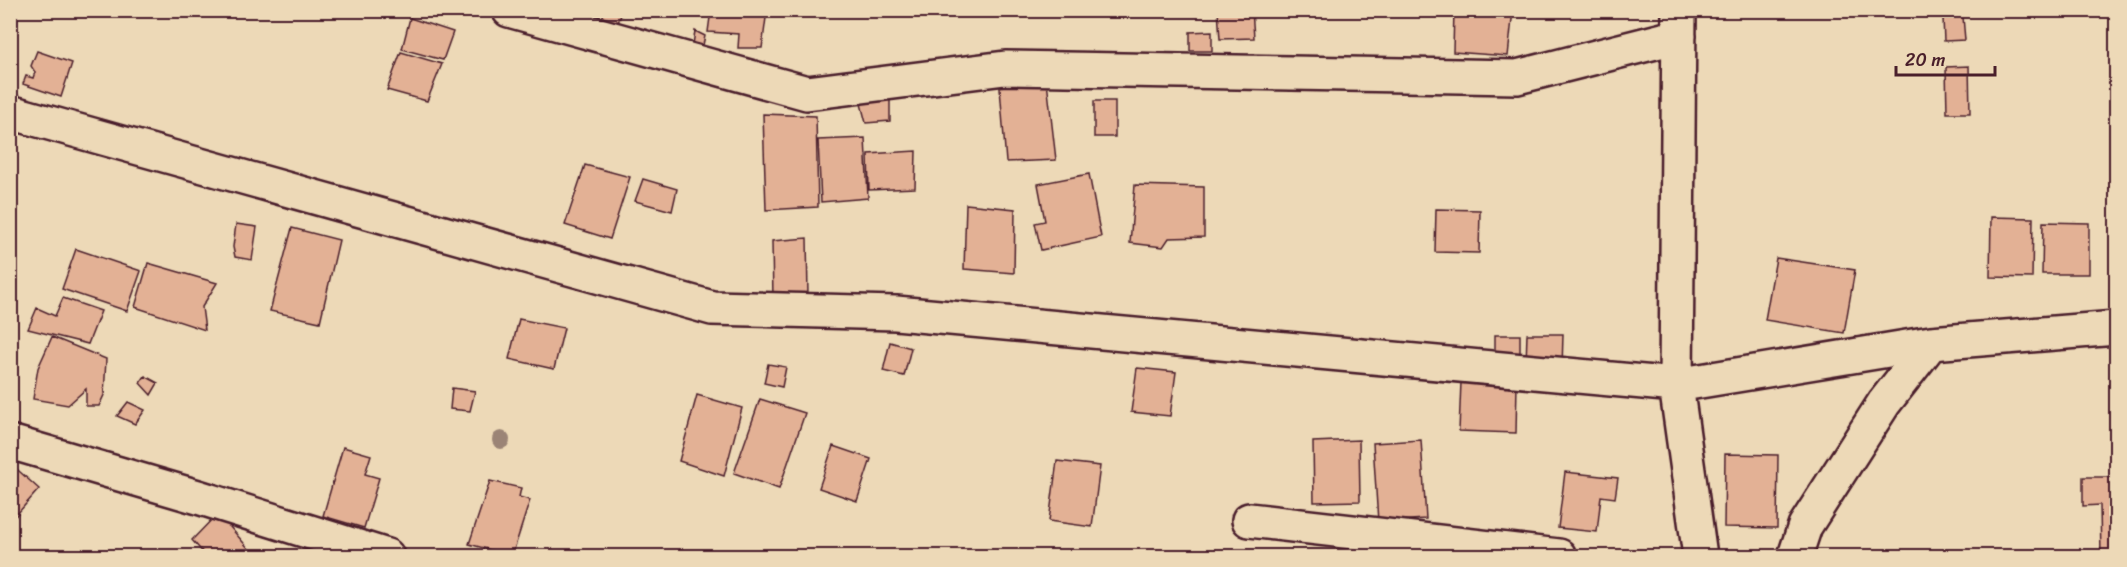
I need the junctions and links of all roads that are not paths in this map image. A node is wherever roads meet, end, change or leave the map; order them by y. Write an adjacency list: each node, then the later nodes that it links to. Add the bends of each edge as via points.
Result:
1 (509, 10): 2 (street, via 807,93 1005,68 1517,77)
2 (1679, 23): 6 (street)
3 (10, 112): 6 (street, via 712,308 896,313)
4 (2116, 328): 5 (street)
5 (1931, 343): 6 (street); 12 (street, via 1884,403 1805,526)
6 (1676, 385): 11 (street)
7 (10, 442): 9 (street)
8 (1249, 520): 10 (street)
9 (387, 556)
10 (1559, 556)
11 (1700, 556)
12 (1795, 556)

